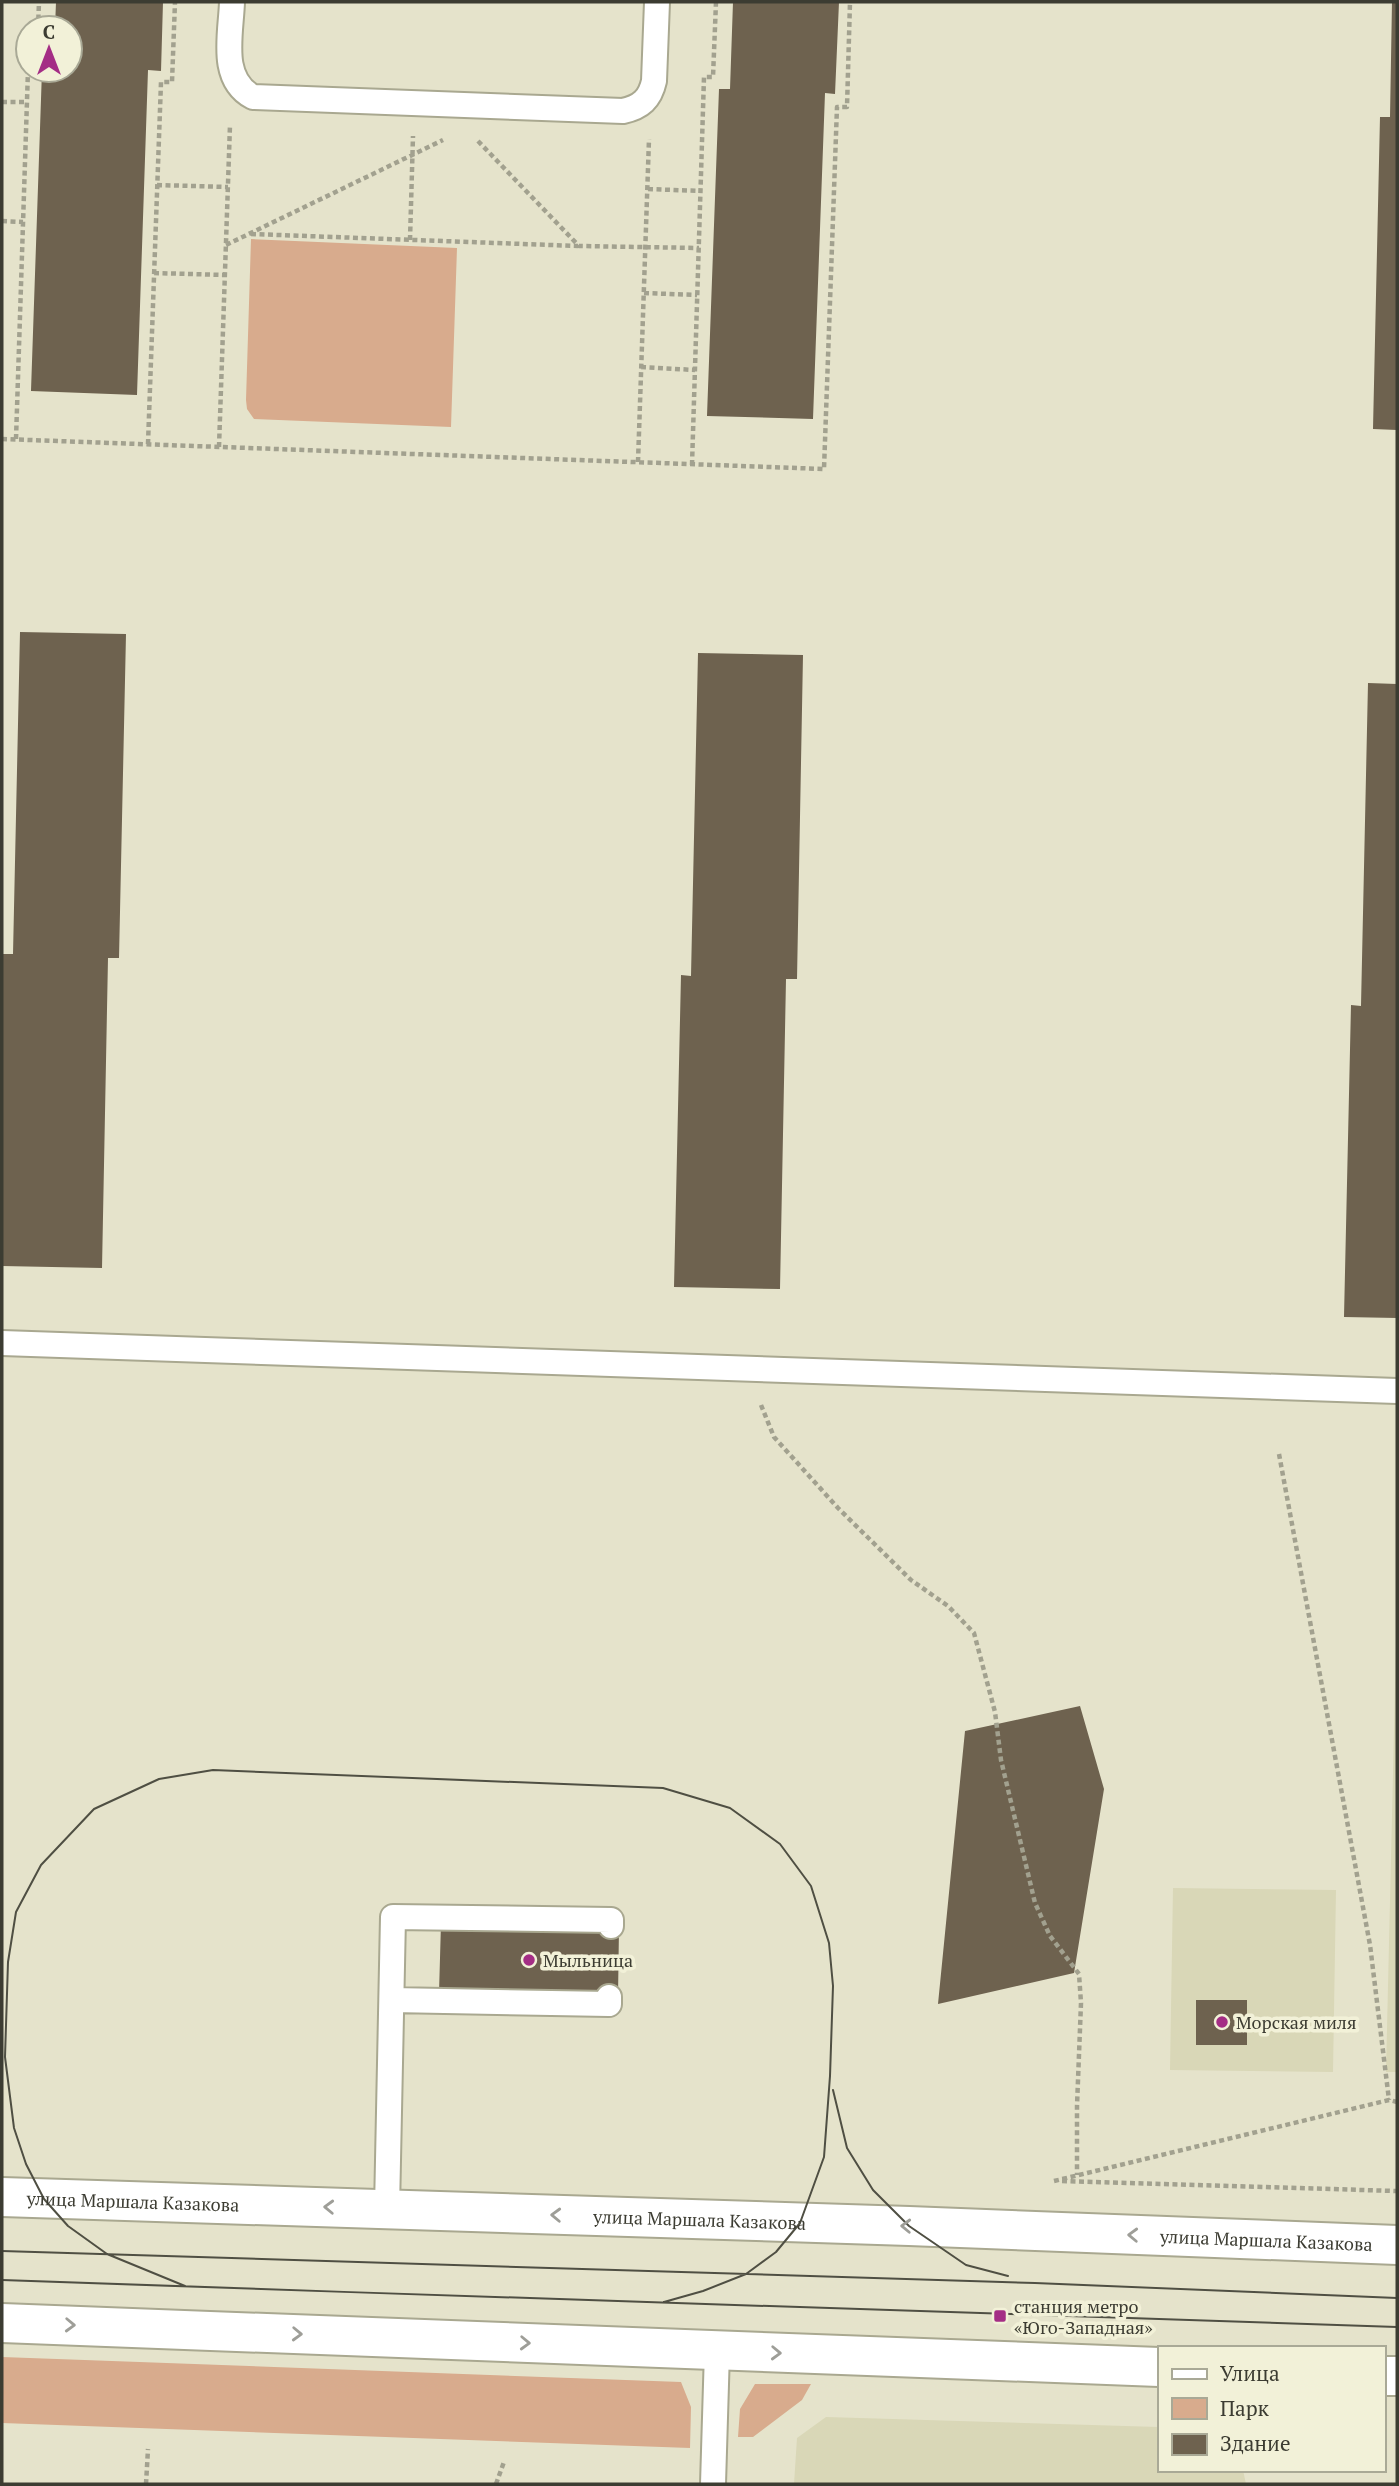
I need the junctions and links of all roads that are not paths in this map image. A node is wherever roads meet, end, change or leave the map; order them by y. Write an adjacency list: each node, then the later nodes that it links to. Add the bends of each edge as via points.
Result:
1 (232, 2): 2 (lane, via 232,75 244,92 261,98 623,111 644,102 651,93)
2 (657, 2)
3 (2, 1343): 4 (lane)
4 (1397, 1391)
5 (611, 1926): 7 (lane, via 611,1920 570,1923 393,1917)
6 (609, 1997): 7 (lane, via 609,2004 527,1998)
7 (392, 2000): 9 (lane)
8 (2, 2197): 9 (main road, улица Маршала Казакова, one-way to 8)
9 (387, 2209): 10 (main road, улица Маршала Казакова, one-way to 9)
10 (1397, 2245)
11 (2, 2323): 12 (main road, one-way to 12)
12 (717, 2351): 13 (main road, one-way to 13); 14 (lane)
13 (1158, 2367)
14 (712, 2484)

